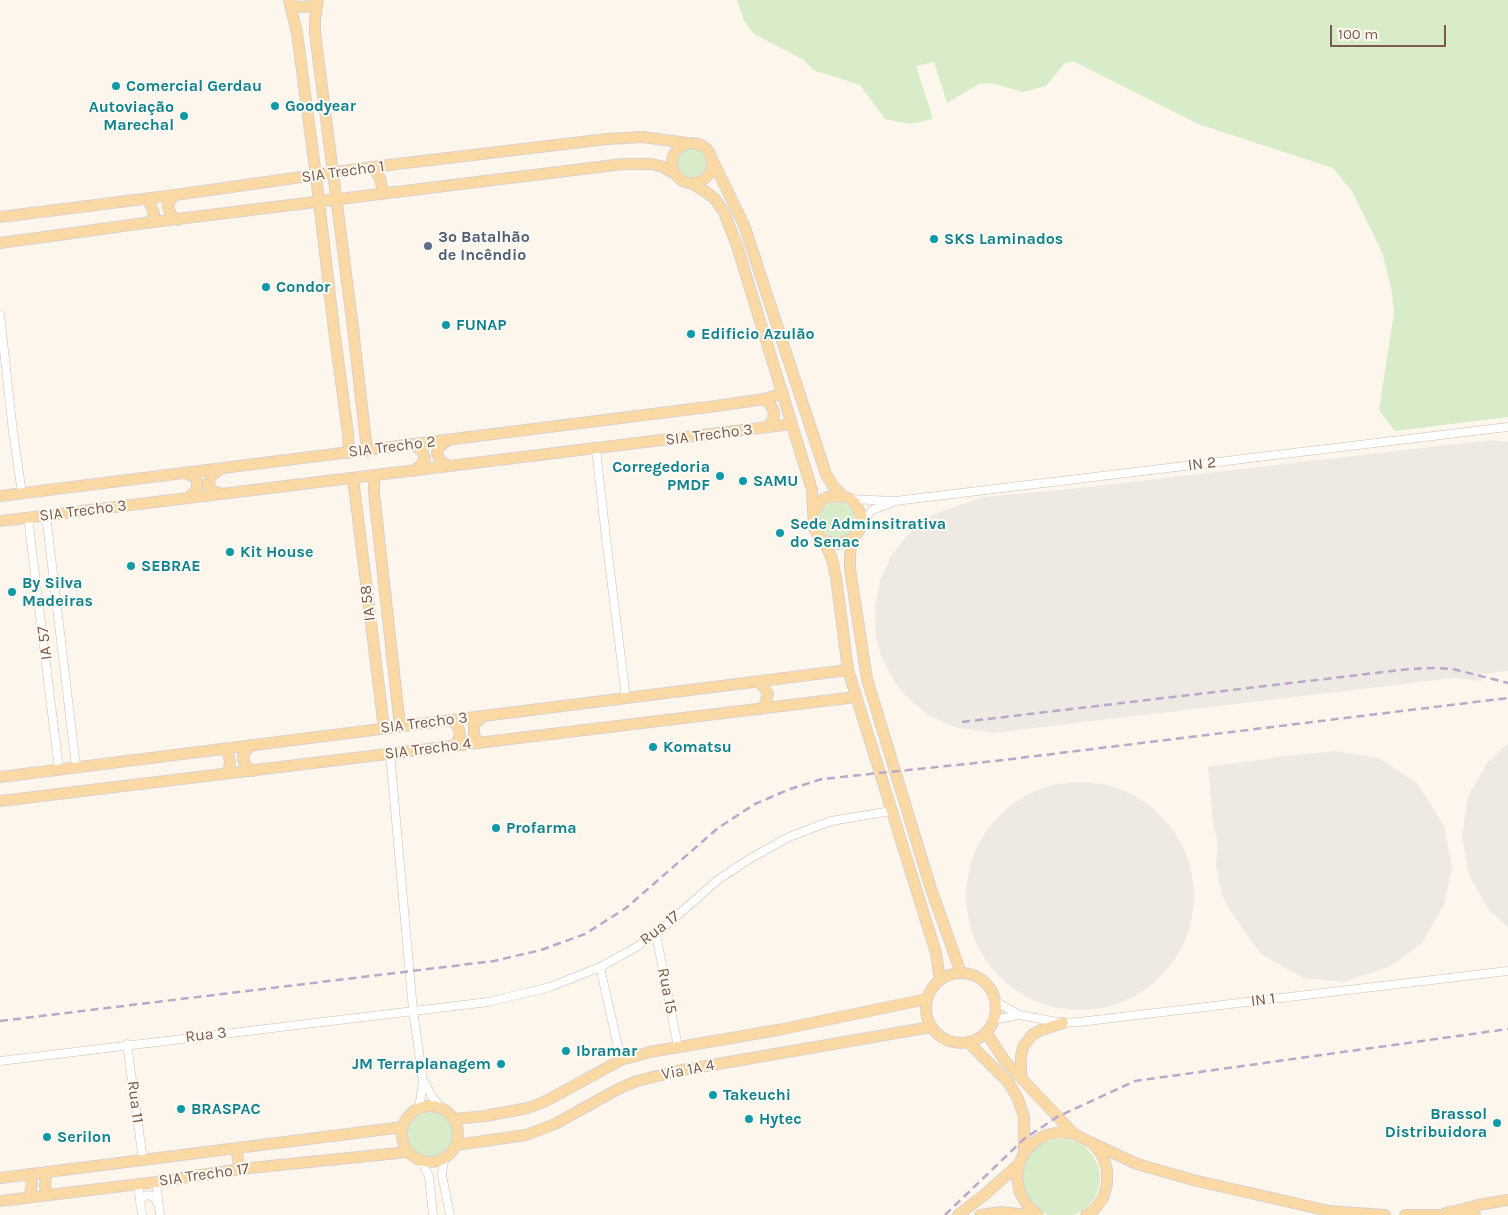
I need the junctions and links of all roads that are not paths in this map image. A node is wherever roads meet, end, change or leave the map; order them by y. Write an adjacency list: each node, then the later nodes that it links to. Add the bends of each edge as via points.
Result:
1 (318, 1): 2 (main road, via 306,7); 6 (main road, via 315,33)
2 (290, 3): 8 (main road)
3 (687, 143): 4 (main road, via 705,147); 5 (main road, SIA Trecho 1, via 642,137 607,139); 7 (main road, via 673,155)
4 (711, 157): 9 (main road, via 708,175); 42 (main road, via 744,225 826,474 833,486)
5 (372, 167): 6 (main road, SIA Trecho 1); 10 (main road, via 380,178)
6 (333, 174): 8 (main road, SIA Trecho 1); 13 (main road)
7 (675, 174): 9 (main road); 10 (main road, via 652,164 623,164)
8 (316, 176): 11 (main road, SIA Trecho 1); 14 (main road)
9 (691, 183): 20 (main road, via 715,199 724,212)
10 (383, 193): 13 (main road)
11 (175, 195): 12 (main road, SIA Trecho 1); 16 (main road, via 168,207)
12 (145, 199): 15 (main road, SIA Trecho 1); 17 (main road, via 154,213)
13 (336, 200): 14 (main road); 28 (main road)
14 (319, 201): 16 (main road); 29 (main road)
15 (0, 217)
16 (178, 220): 17 (main road)
17 (148, 223): 18 (main road)
18 (0, 243)
19 (0, 314): 36 (street)
20 (783, 393): 21 (main road, SIA Trecho 2); 22 (main road)
21 (765, 399): 23 (main road, via 774,412); 25 (main road, SIA Trecho 2)
22 (792, 424): 23 (main road, SIA Trecho 3); 44 (main road, via 812,490)
23 (767, 427): 27 (main road, SIA Trecho 3)
24 (1508, 427): 43 (street, IN 2)
25 (447, 441): 26 (main road, SIA Trecho 2); 30 (main road, via 438,448 437,454 441,462)
26 (414, 445): 28 (main road, SIA Trecho 2); 32 (main road, via 423,452 425,459)
27 (596, 449): 30 (main road, SIA Trecho 3); 58 (street)
28 (367, 451): 29 (main road, SIA Trecho 2)
29 (349, 453): 31 (main road, SIA Trecho 2)
30 (450, 466): 32 (main road, SIA Trecho 3)
31 (220, 469): 33 (main road, SIA Trecho 2); 38 (main road, via 211,476 208,484)
32 (413, 471): 34 (main road, SIA Trecho 3)
33 (186, 473): 36 (main road, SIA Trecho 2); 41 (main road, via 197,481 197,489)
34 (374, 476): 35 (main road, SIA Trecho 3); 37 (main road, IA 58)
35 (353, 478): 38 (main road, SIA Trecho 3); 40 (main road, IA 58)
36 (22, 493): 39 (main road, SIA Trecho 2)
37 (374, 493): 40 (main road); 53 (main road, IA 58)
38 (221, 494): 41 (main road, SIA Trecho 3)
39 (0, 496)
40 (355, 496): 54 (main road, IA 58)
41 (190, 497): 45 (main road, SIA Trecho 3)
42 (846, 497): 43 (street, IN 2); 44 (main road, via 836,495 822,500); 48 (main road, via 859,509)
43 (895, 501): 48 (street, IN 2, via 872,510)
44 (814, 512): 50 (main road, via 814,528)
45 (46, 515): 46 (main road, SIA Trecho 3); 51 (street, IA 57)
46 (28, 517): 47 (main road, SIA Trecho 3); 52 (street, IA 57)
47 (0, 521)
48 (862, 522): 49 (main road)
49 (853, 538): 50 (main road, via 839,544); 81 (main road, via 850,569 867,679 931,889)
50 (824, 541): 55 (main road, via 836,577)
51 (52, 571): 52 (street); 60 (street, IA 57)
52 (35, 573): 59 (street, IA 57)
53 (387, 609): 54 (main road); 64 (main road, IA 58)
54 (369, 611): 65 (main road, IA 58)
55 (848, 670): 56 (main road, SIA Trecho 3); 57 (main road)
56 (758, 682): 58 (main road, SIA Trecho 3); 61 (main road, via 768,694)
57 (856, 697): 61 (main road, SIA Trecho 4); 77 (main road)
58 (626, 698): 62 (main road, SIA Trecho 3)
59 (52, 704): 60 (street); 72 (street, IA 57)
60 (68, 704): 71 (street, IA 57)
61 (761, 709): 66 (main road, SIA Trecho 4)
62 (483, 716): 63 (main road, SIA Trecho 3); 66 (main road, via 474,725)
63 (450, 720): 64 (main road, SIA Trecho 3); 67 (main road, via 459,730)
64 (400, 726): 65 (main road, SIA Trecho 3)
65 (384, 728): 68 (main road, SIA Trecho 3)
66 (478, 742): 67 (main road, SIA Trecho 4)
67 (456, 744): 70 (main road, SIA Trecho 4)
68 (251, 745): 69 (main road, SIA Trecho 3); 73 (main road, via 243,755 245,764)
69 (223, 749): 71 (main road, SIA Trecho 3); 74 (main road, via 228,753 230,762)
70 (390, 754): 73 (main road, SIA Trecho 4); 85 (street)
71 (76, 767): 72 (main road, SIA Trecho 3)
72 (59, 770): 75 (main road, SIA Trecho 3)
73 (253, 771): 74 (main road, SIA Trecho 4)
74 (226, 773): 76 (main road, SIA Trecho 4)
75 (0, 776)
76 (0, 801)
77 (891, 811): 78 (street, Rua 17, via 831,821 777,843 719,879); 82 (main road, via 936,953)
78 (656, 934): 79 (street, Rua 17); 93 (street, Rua 15)
79 (600, 967): 85 (street, Rua 17, via 550,987 488,1002); 94 (street)
80 (1508, 971): 88 (street, IN 1)
81 (961, 973): 82 (main road); 84 (main road, via 983,981)
82 (940, 980): 83 (main road)
83 (927, 999): 89 (main road, via 927,1016); 93 (main road, Via 1A 4)
84 (995, 1001): 86 (street, IN 1); 87 (main road)
85 (413, 1010): 92 (street, Rua 3); 97 (street)
86 (1019, 1015): 87 (street, IN 1); 88 (street, IN 1)
87 (994, 1020): 90 (main road)
88 (1063, 1023): 96 (main road, via 1032,1035 1023,1047)
89 (932, 1027): 91 (main road, via 947,1040); 104 (main road, Via 1A 4, via 645,1078 620,1088 556,1124 526,1135)
90 (986, 1032): 91 (main road); 96 (main road, via 1004,1060)
91 (968, 1042): 107 (main road, via 1009,1083 1018,1099 1024,1117)
92 (128, 1044): 95 (street, Rua 3); 109 (street, Rua 11)
93 (678, 1047): 94 (main road, Via 1A 4)
94 (621, 1060): 100 (main road, Via 1A 4, via 544,1102 514,1111)
95 (0, 1061)
96 (1021, 1077): 102 (main road)
97 (423, 1080): 98 (street); 99 (street)
98 (418, 1109): 99 (main road, via 426,1106); 101 (main road)
99 (442, 1109): 100 (main road)
100 (454, 1118): 104 (main road, via 458,1132)
101 (403, 1127): 105 (main road, SIA Trecho 17); 106 (main road, via 402,1139)
102 (1074, 1134): 103 (main road); 107 (main road, via 1046,1135)
103 (1092, 1143): 133 (main road, via 1102,1155 1107,1169 1107,1184 1103,1198); 134 (main road, via 1137,1164 1193,1180 1329,1211)
104 (456, 1145): 108 (main road)
105 (236, 1149): 109 (main road, SIA Trecho 17); 112 (main road)
106 (408, 1152): 110 (main road); 112 (main road, SIA Trecho 17)
107 (1024, 1153): 111 (main road)
108 (444, 1159): 110 (main road); 128 (street, via 442,1175)
109 (143, 1160): 113 (main road, SIA Trecho 17)
110 (421, 1161): 127 (street, via 429,1176)
111 (1019, 1164): 129 (main road); 132 (main road, via 1017,1179 1020,1193)
112 (240, 1169): 116 (main road, SIA Trecho 17)
113 (46, 1172): 114 (main road, SIA Trecho 17); 118 (main road, via 45,1187)
114 (29, 1174): 115 (main road, SIA Trecho 17); 119 (main road, via 32,1184)
115 (0, 1178)
116 (156, 1182): 117 (main road, SIA Trecho 17); 123 (street)
117 (138, 1184): 118 (main road, SIA Trecho 17); 122 (street)
118 (49, 1195): 119 (main road, SIA Trecho 17)
119 (29, 1198): 121 (main road, SIA Trecho 17)
120 (1508, 1200): 124 (main road)
121 (0, 1201)
122 (140, 1203): 123 (street, via 148,1195 154,1196); 125 (street)
123 (158, 1205): 126 (street)
124 (1456, 1211): 136 (main road); 137 (main road)
125 (142, 1215)
126 (160, 1215)
127 (433, 1215)
128 (450, 1215)
129 (958, 1215)
130 (980, 1215): 131 (main road, via 1001,1212)
131 (1028, 1215)
132 (1038, 1215)
133 (1086, 1215)
134 (1385, 1215)
135 (1405, 1215): 136 (main road)
136 (1441, 1215)
137 (1475, 1215)

